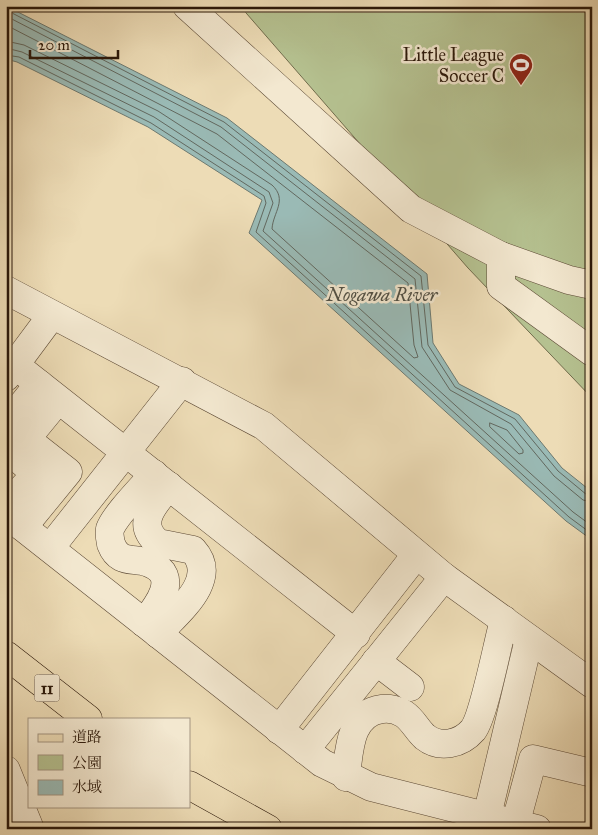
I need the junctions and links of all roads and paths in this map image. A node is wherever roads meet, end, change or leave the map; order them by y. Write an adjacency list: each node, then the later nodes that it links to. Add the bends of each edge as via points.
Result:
1 (187, 6): 2 (lane, via 411,209)
2 (500, 256): 3 (lane); 6 (lane, via 501,286)
3 (592, 285)
4 (6, 290): 5 (lane)
5 (52, 315): 7 (lane); 8 (lane)
6 (592, 352)
7 (9, 367): 9 (lane)
8 (182, 381): 12 (lane); 16 (lane, via 252,419 287,443)
9 (49, 392): 10 (lane); 12 (lane); 14 (lane, via 26,439 68,472)
10 (6, 425)
11 (6, 448): 14 (lane, via 36,474)
12 (125, 454): 13 (lane); 15 (lane)
13 (161, 480): 19 (lane, via 114,522 110,534 118,556 148,562 162,573 164,596); 19 (lane, via 148,513 147,529 158,543 193,550 204,572 197,588); 20 (lane)
14 (12, 516): 15 (lane)
15 (50, 548): 19 (lane)
16 (416, 555): 17 (lane); 20 (lane)
17 (444, 577): 18 (lane); 23 (lane)
18 (504, 620): 21 (lane); 31 (lane, via 478,721 468,735 448,744 431,740 405,714 388,708 377,710 355,728)
19 (151, 629): 27 (lane)
20 (356, 634): 27 (lane)
21 (529, 639): 24 (lane); 33 (lane)
22 (6, 655): 26 (main road, 11)
23 (376, 661): 25 (lane); 28 (lane)
24 (592, 684)
25 (410, 687)
26 (87, 718)
27 (279, 730): 28 (lane)
28 (305, 750): 31 (lane)
29 (6, 770): 35 (lane)
30 (592, 773): 34 (lane, via 533,759)
31 (346, 777): 33 (lane, via 371,787)
32 (190, 786): 36 (main road)
33 (487, 816): 34 (lane)
34 (522, 827)
35 (30, 829)
36 (268, 829)

